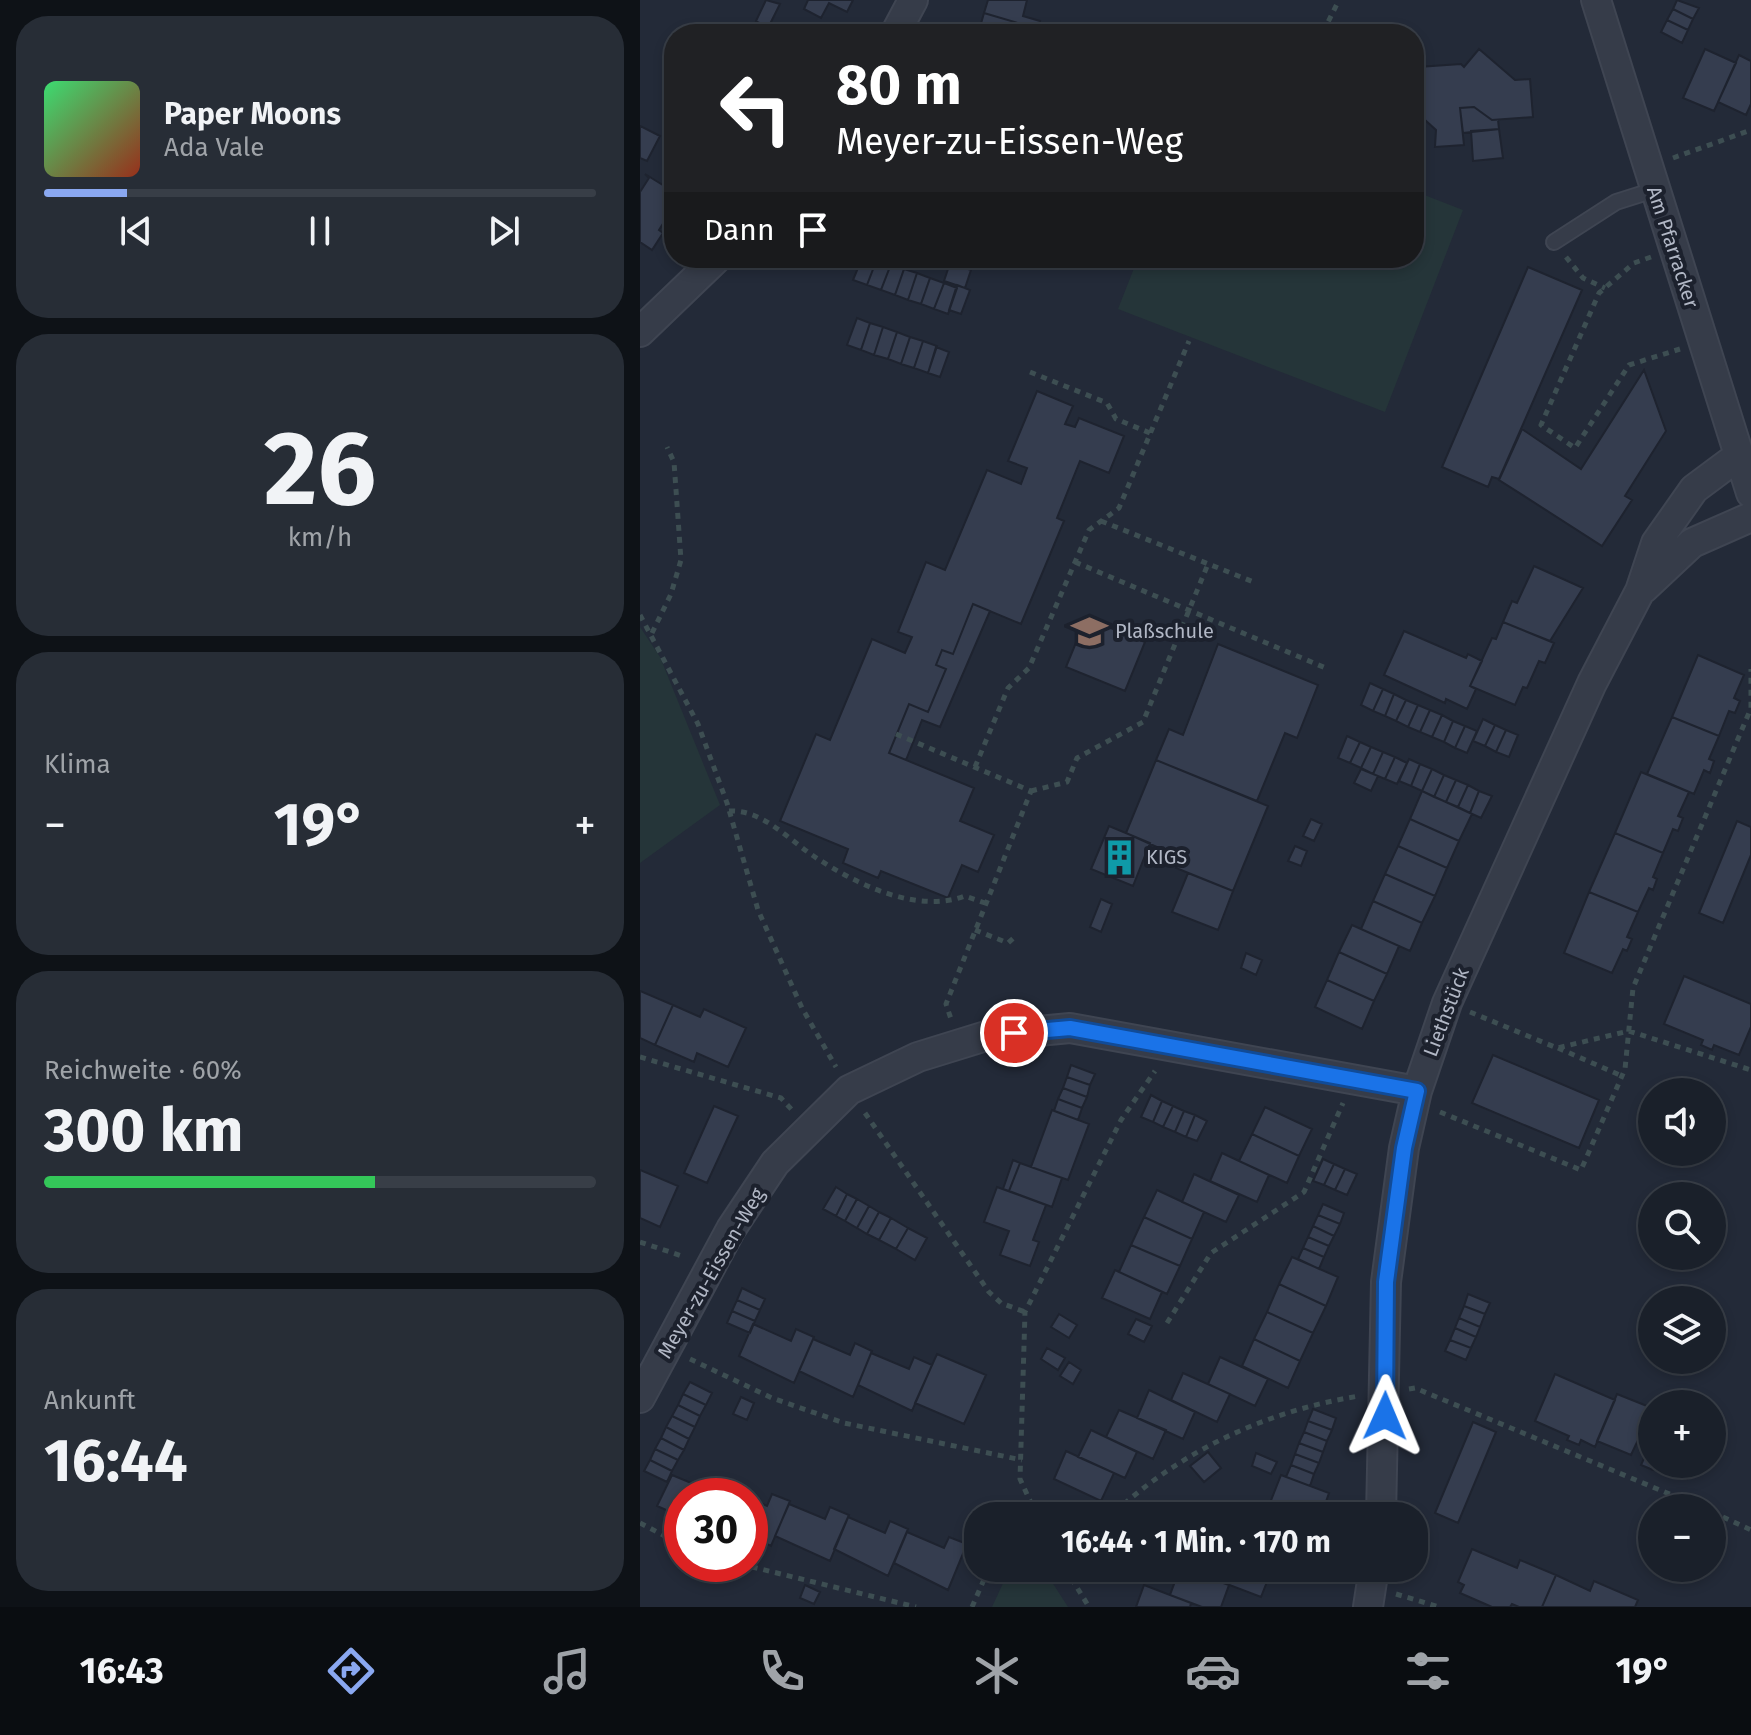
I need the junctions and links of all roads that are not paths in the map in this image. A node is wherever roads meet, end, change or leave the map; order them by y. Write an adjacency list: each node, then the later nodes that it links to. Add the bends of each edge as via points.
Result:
1 (913, 0): 3 (street)
2 (1596, 0): 4 (street, Am Pfarracker)
3 (900, 24)
4 (1650, 178): 5 (lane); 8 (street, Am Pfarracker)
5 (1554, 242)
6 (707, 268): 7 (street)
7 (640, 332)
8 (1737, 457): 9 (street, Am Pfarracker); 11 (street, Liethstück, via 1694,489 1656,543)
9 (1751, 493)
10 (1751, 517): 11 (street, Liethstück, via 1692,543)
11 (1640, 591): 12 (street, Liethstück, via 1592,683 1447,1003)
12 (1417, 1091): 13 (street, Meyer-zu-Eissen-Weg, via 1070,1028 986,1036 918,1057 849,1090 775,1163 731,1229); 14 (street, Liethstück, via 1386,1282)
13 (640, 1398)
14 (1382, 1502)

